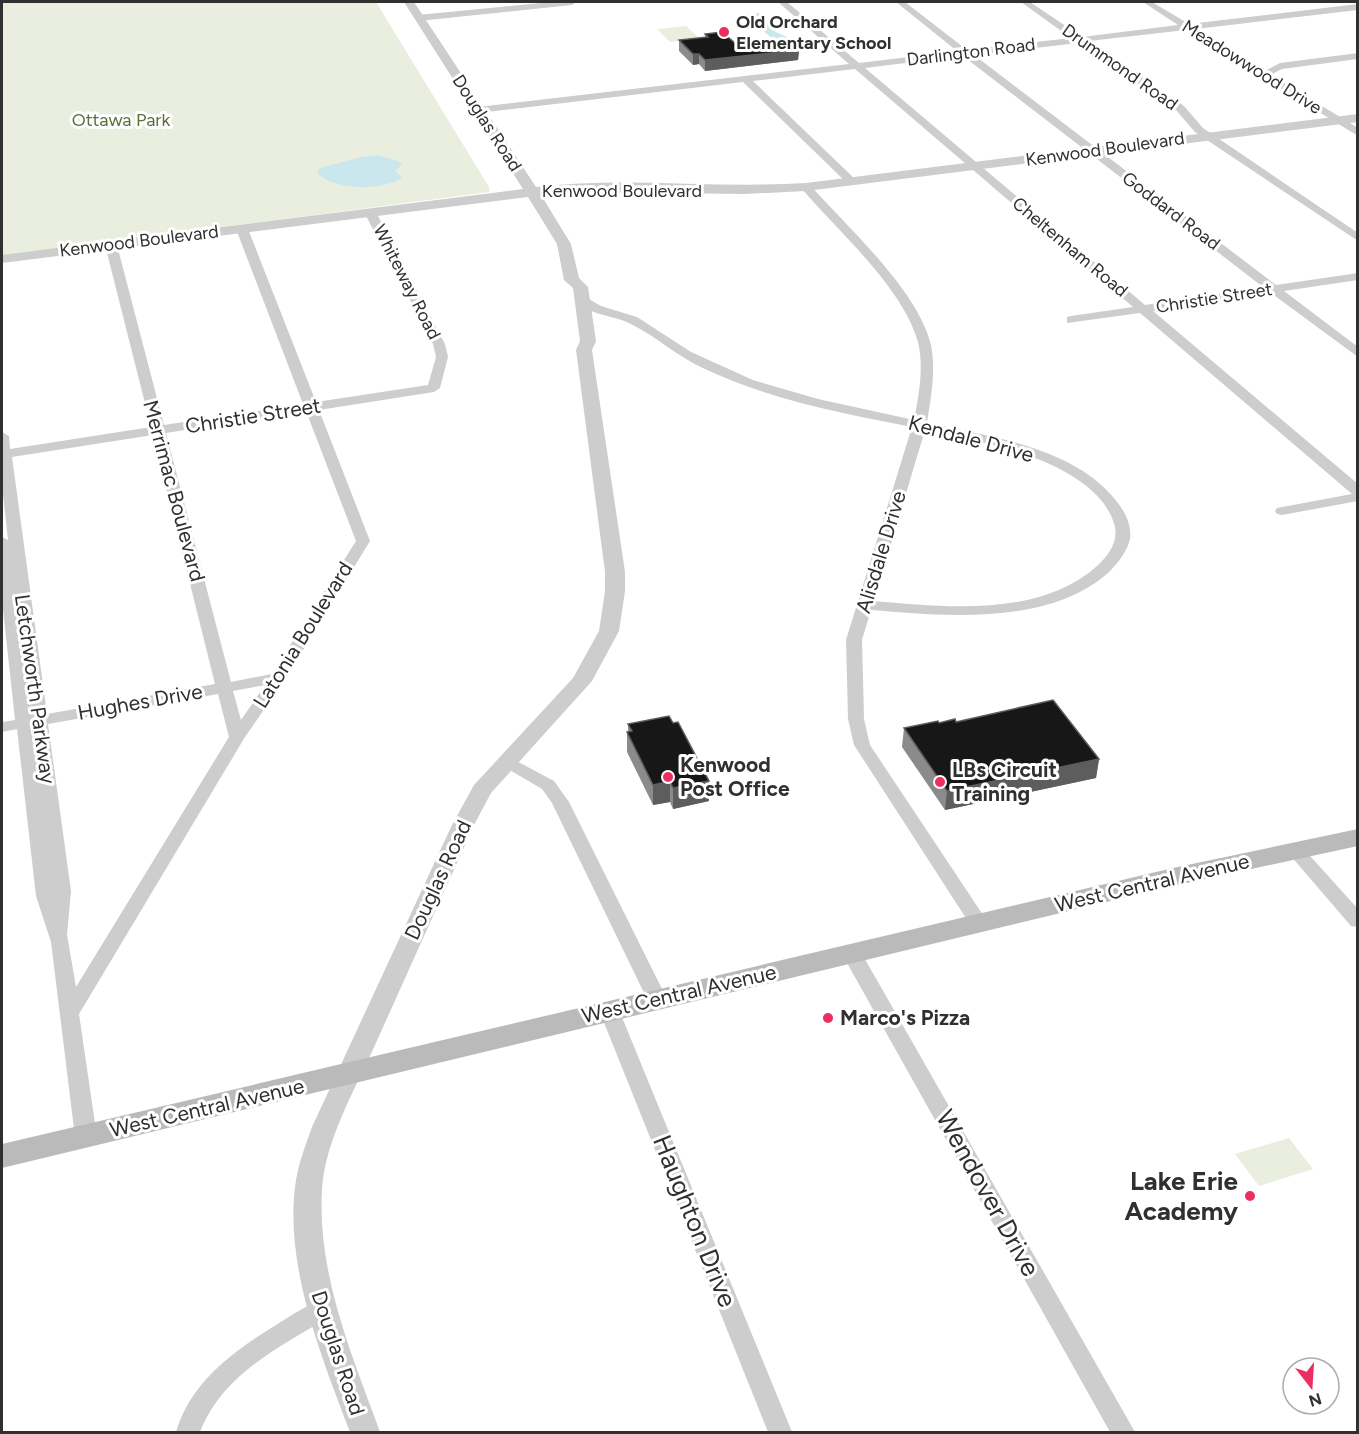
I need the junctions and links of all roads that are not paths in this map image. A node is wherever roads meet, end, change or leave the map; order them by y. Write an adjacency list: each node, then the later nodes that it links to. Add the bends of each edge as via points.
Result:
1 (409, 2): 8 (street, Douglas Road)
2 (572, 2): 8 (street)
3 (782, 2): 15 (street, Cheltenham Road)
4 (900, 2): 11 (street, Goddard Road)
5 (1025, 2): 10 (street, Drummond Road)
6 (1147, 2): 9 (street, Meadowwood Drive)
7 (1358, 7): 9 (street, Darlington Road)
8 (418, 18): 18 (street, Douglas Road)
9 (1187, 27): 10 (street, Darlington Road); 13 (street, Meadowwood Drive)
10 (1080, 39): 11 (street, Darlington Road); 23 (street, Drummond Road, via 1180,108)
11 (966, 52): 15 (street, Darlington Road); 24 (street, Goddard Road)
12 (1358, 56): 14 (street)
13 (1239, 59): 14 (street); 16 (street, Meadowwood Drive)
14 (1289, 64): 16 (street, via 1274,68)
15 (857, 65): 17 (street, Darlington Road); 25 (street, Cheltenham Road)
16 (1268, 77): 20 (street, Meadowwood Drive)
17 (745, 78): 18 (street, Darlington Road); 26 (street)
18 (478, 110): 28 (street, Douglas Road)
19 (1358, 112): 20 (street, Kenwood Boulevard)
20 (1334, 118): 21 (street, Kenwood Boulevard); 22 (street, Meadowwood Drive); 23 (street, Kenwood Boulevard)
21 (1358, 118)
22 (1358, 133)
23 (1206, 135): 24 (street, Kenwood Boulevard); 31 (street, Drummond Road)
24 (1091, 151): 25 (street, Kenwood Boulevard); 36 (street, Goddard Road)
25 (975, 166): 26 (street, Kenwood Boulevard); 38 (street, Cheltenham Road)
26 (852, 182): 27 (street, Kenwood Boulevard)
27 (806, 187): 28 (street, Kenwood Boulevard); 46 (street, Alisdale Drive, via 906,302 919,327 927,362 927,389)
28 (532, 191): 29 (street, Kenwood Boulevard); 35 (street, Douglas Road, via 564,244)
29 (370, 212): 30 (street, Kenwood Boulevard); 44 (street, Whiteway Road, via 439,344 442,357)
30 (242, 229): 32 (street, Kenwood Boulevard); 45 (street, Latonia Boulevard)
31 (1358, 238)
32 (111, 245): 33 (street, Kenwood Boulevard); 47 (street, Merrimac Boulevard)
33 (2, 259)
34 (1358, 276): 36 (street, Christie Street)
35 (572, 280): 37 (street, Douglas Road, via 580,287); 42 (street, Douglas Road, via 567,288 576,342)
36 (1273, 289): 38 (street, Christie Street); 43 (street, Goddard Road)
37 (583, 301): 39 (street, Kendale Drive, via 597,310); 41 (street, Douglas Road)
38 (1142, 309): 40 (street, Christie Street); 50 (street, Cheltenham Road)
39 (626, 317): 41 (street, via 602,319); 46 (street, Kendale Drive, via 691,357 755,384 821,404)
40 (1071, 320)
41 (587, 328): 42 (street, Douglas Road)
42 (584, 350): 59 (street, Douglas Road, via 613,551 613,610 602,647 582,681)
43 (1358, 353)
44 (434, 388): 45 (street, Christie Street)
45 (312, 407): 47 (street, Christie Street); 54 (street, Latonia Boulevard, via 363,541)
46 (920, 424): 53 (street, Alisdale Drive); 53 (street, Kendale Drive, via 1028,452 1085,479 1101,492 1119,518 1124,536 1122,546 1089,579 1042,599 957,610)
47 (158, 430): 49 (street, Christie Street); 55 (street, Merrimac Boulevard)
48 (2, 436): 49 (street, Letchworth Parkway)
49 (3, 454): 56 (street, Letchworth Parkway)
50 (1358, 494): 51 (street)
51 (1282, 511)
52 (2, 541): 56 (street, Letchworth Parkway)
53 (866, 605): 63 (street, Alisdale Drive, via 854,640 856,719 862,745)
54 (278, 678): 55 (street, Hughes Drive); 58 (street, Latonia Boulevard)
55 (225, 686): 56 (street, Hughes Drive); 58 (street, Merrimac Boulevard)
56 (32, 722): 57 (street, Hughes Drive); 67 (street, Letchworth Parkway, via 45,896 60,942)
57 (2, 727)
58 (237, 737): 67 (street, Latonia Boulevard)
59 (507, 761): 65 (street, via 548,785 560,802); 68 (street, Douglas Road, via 482,790 463,825)
60 (1358, 837): 61 (main road, West Central Avenue)
61 (1296, 851): 62 (street); 63 (main road, West Central Avenue)
62 (1358, 921)
63 (980, 924): 64 (main road, West Central Avenue)
64 (852, 954): 65 (main road, West Central Avenue); 75 (street, Wendover Drive)
65 (657, 999): 66 (main road, West Central Avenue)
66 (609, 1010): 68 (main road, West Central Avenue); 74 (street, Haughton Drive)
67 (69, 1015): 69 (street, Letchworth Parkway)
68 (349, 1074): 69 (main road, West Central Avenue); 71 (street, Douglas Road, via 324,1127 310,1176 310,1246)
69 (86, 1137): 70 (main road, West Central Avenue)
70 (2, 1156)
71 (321, 1310): 72 (street, via 261,1346 231,1370 203,1400); 73 (street, Douglas Road)
72 (188, 1432)
73 (365, 1432)
74 (780, 1432)
75 (1123, 1432)

